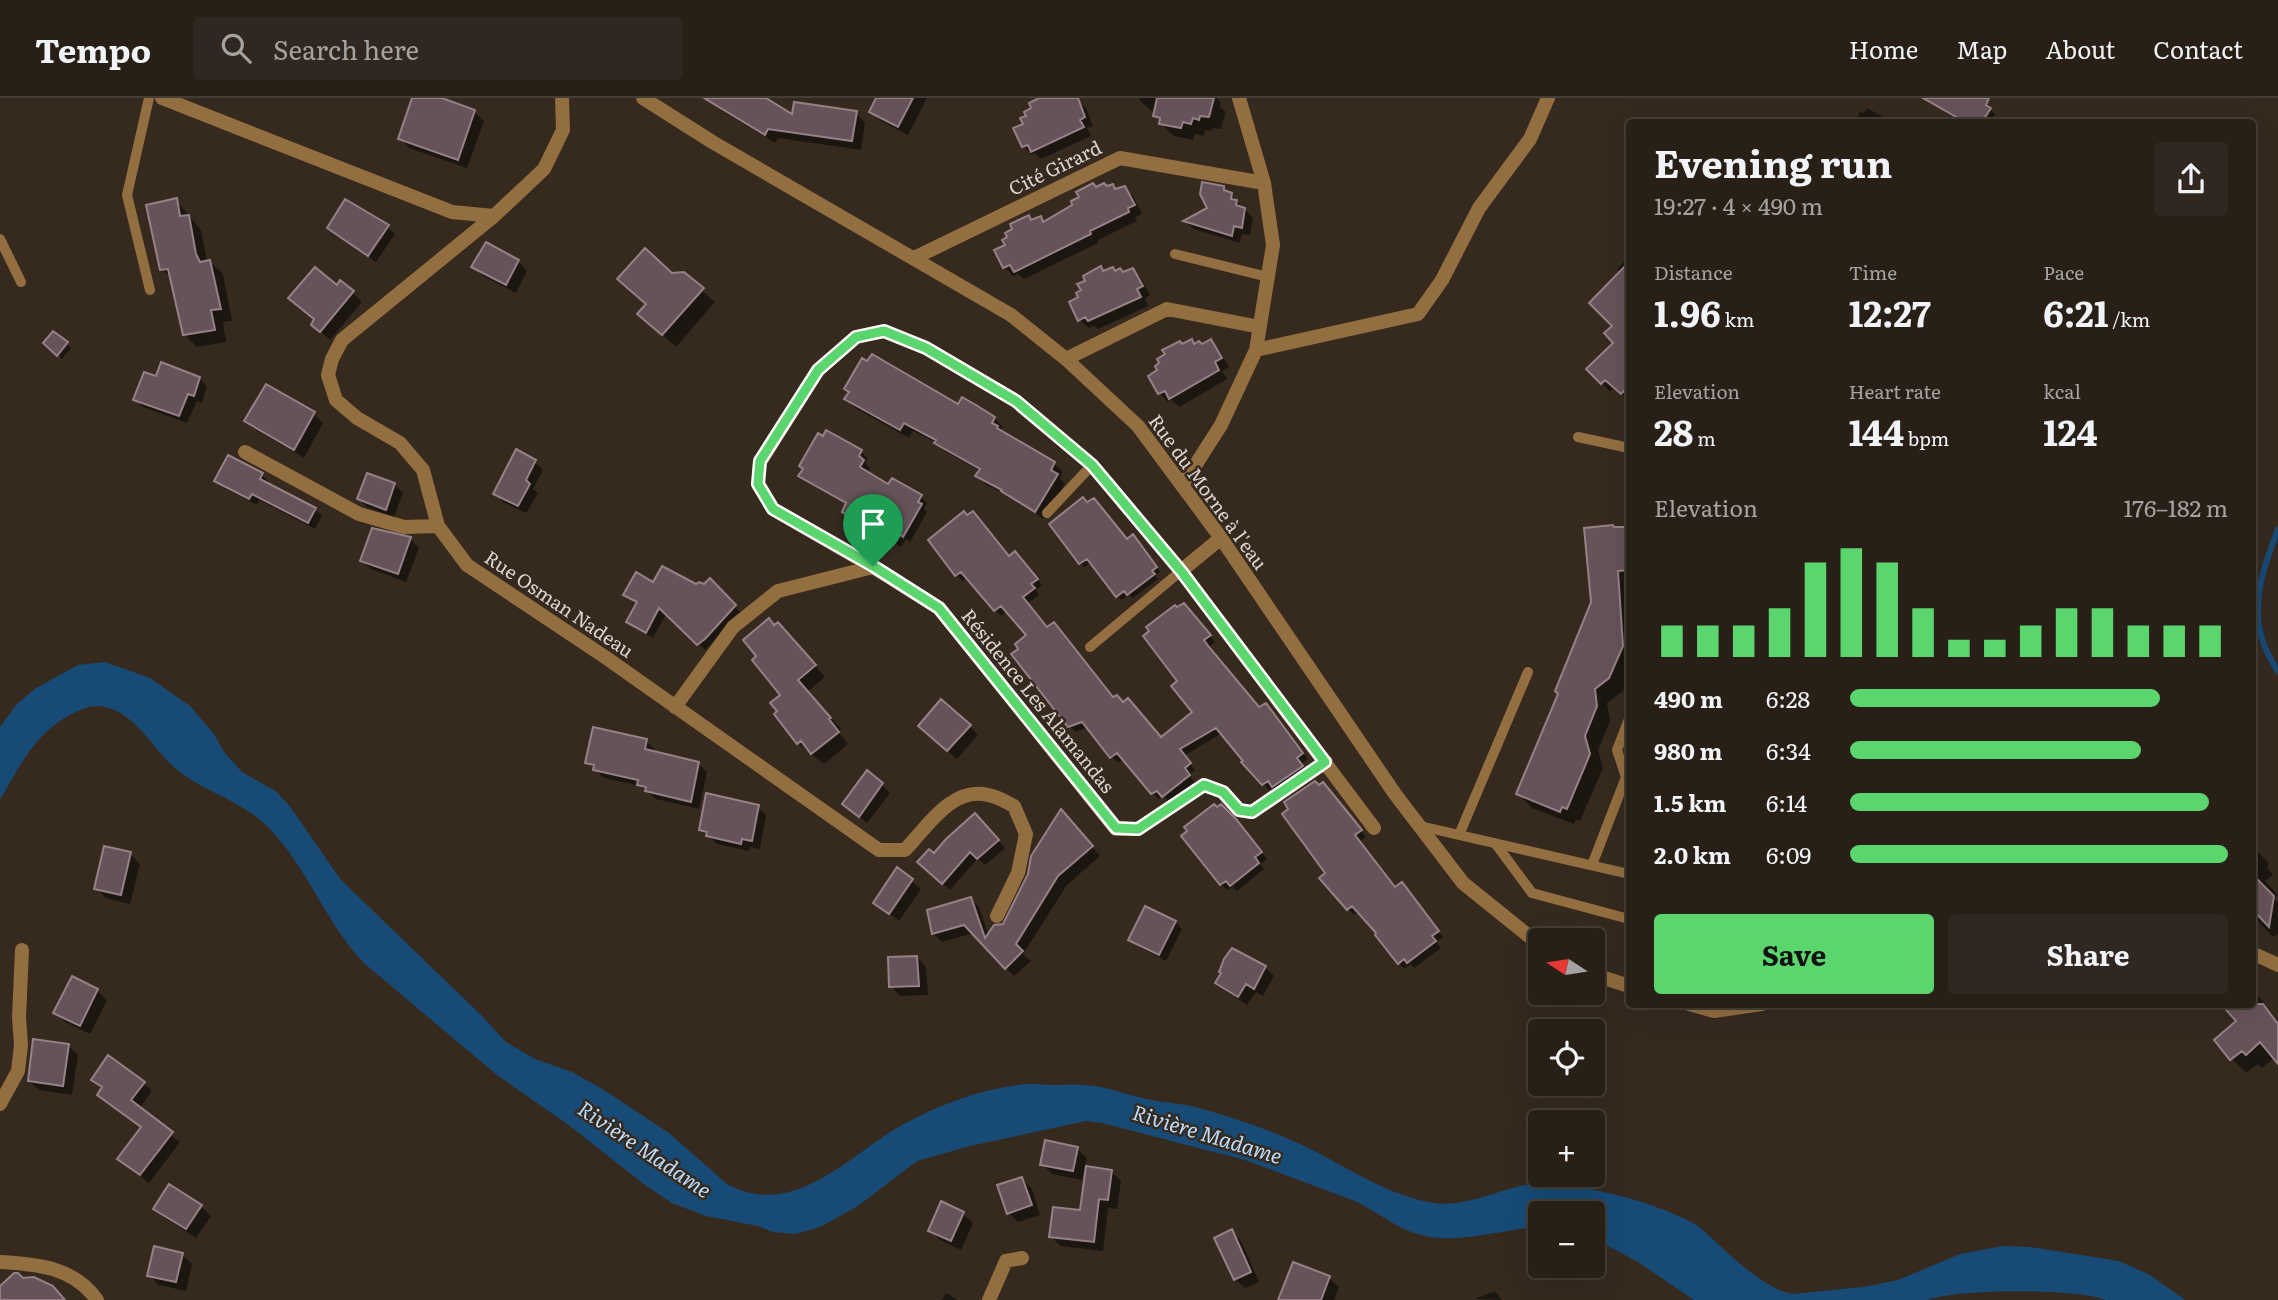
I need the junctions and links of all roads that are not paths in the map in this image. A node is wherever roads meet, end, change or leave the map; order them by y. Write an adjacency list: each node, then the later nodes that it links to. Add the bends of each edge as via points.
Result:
1 (149, 98): 14 (lane, via 127,195)
2 (162, 98): 8 (street, via 452,212)
3 (562, 98): 8 (street, Rue Osman Nadeau, via 563,130 544,169)
4 (643, 98): 11 (street, Rue du Morne à l'eau)
5 (1239, 98): 7 (street)
6 (1548, 98): 16 (street, via 1530,139 1479,208 1442,280 1418,314)
7 (1264, 183): 11 (street, Cité Girard, via 1120,158); 12 (street, via 1273,245)
8 (494, 216): 24 (street, Rue Osman Nadeau, via 342,340 328,374 336,400 400,443 423,470)
9 (0, 239): 13 (lane)
10 (1175, 254): 12 (lane)
11 (914, 258): 17 (street, Rue du Morne à l'eau, via 1011,315)
12 (1268, 277): 15 (street)
13 (21, 282)
14 (150, 290)
15 (1260, 327): 16 (street); 17 (street, via 1167,309)
16 (1256, 350): 22 (street, via 1221,425)
17 (1066, 359): 22 (street, Rue du Morne à l'eau, via 1138,426)
18 (1578, 437): 19 (lane)
19 (1626, 447)
20 (245, 452): 24 (street, via 359,514 404,527)
21 (1092, 465): 23 (lane); 26 (street, Résidence Les Alamandas, via 1016,401 926,348 884,331 856,337 818,370 760,461 758,484 773,509); 27 (street, Résidence Les Alamandas)
22 (1182, 486): 25 (street, Rue du Morne à l'eau)
23 (1046, 513)
24 (438, 526): 30 (street, Rue Osman Nadeau, via 467,565)
25 (1221, 538): 27 (street); 35 (street, Rue du Morne à l'eau)
26 (873, 566): 30 (street, via 778,591 733,626); 32 (street, Résidence Les Alamandas, via 939,608 1116,828 1138,829 1204,785 1223,792 1239,810 1252,812)
27 (1181, 571): 28 (lane); 32 (street, Résidence Les Alamandas)
28 (1090, 647)
29 (1528, 672): 37 (lane)
30 (674, 707): 41 (street, Rue Osman Nadeau, via 879,850 905,850 950,802 972,794 989,794 1014,806 1026,834 1018,873)
31 (1626, 727): 33 (lane, via 1617,750)
32 (1325, 762): 36 (street, Résidence Les Alamandas)
33 (1626, 771)
34 (1626, 781): 39 (lane)
35 (1420, 826): 37 (lane); 43 (street, Rue du Morne à l'eau, via 1463,883)
36 (1374, 828)
37 (1459, 835): 38 (lane)
38 (1494, 843): 39 (lane); 42 (lane, via 1532,894)
39 (1592, 865): 40 (lane)
40 (1626, 873)
41 (997, 916)
42 (1626, 918)
43 (1528, 935)
44 (22, 950): 51 (street, via 18,1071)
45 (2256, 955): 46 (street)
46 (2278, 965)
47 (1605, 978): 48 (street)
48 (1626, 985)
49 (1703, 1008): 50 (street)
50 (1735, 1008)
51 (0, 1104)
52 (1022, 1258): 55 (street, via 1006,1261)
53 (0, 1262): 54 (street, via 55,1268 73,1277)
54 (97, 1300)
55 (989, 1300)

